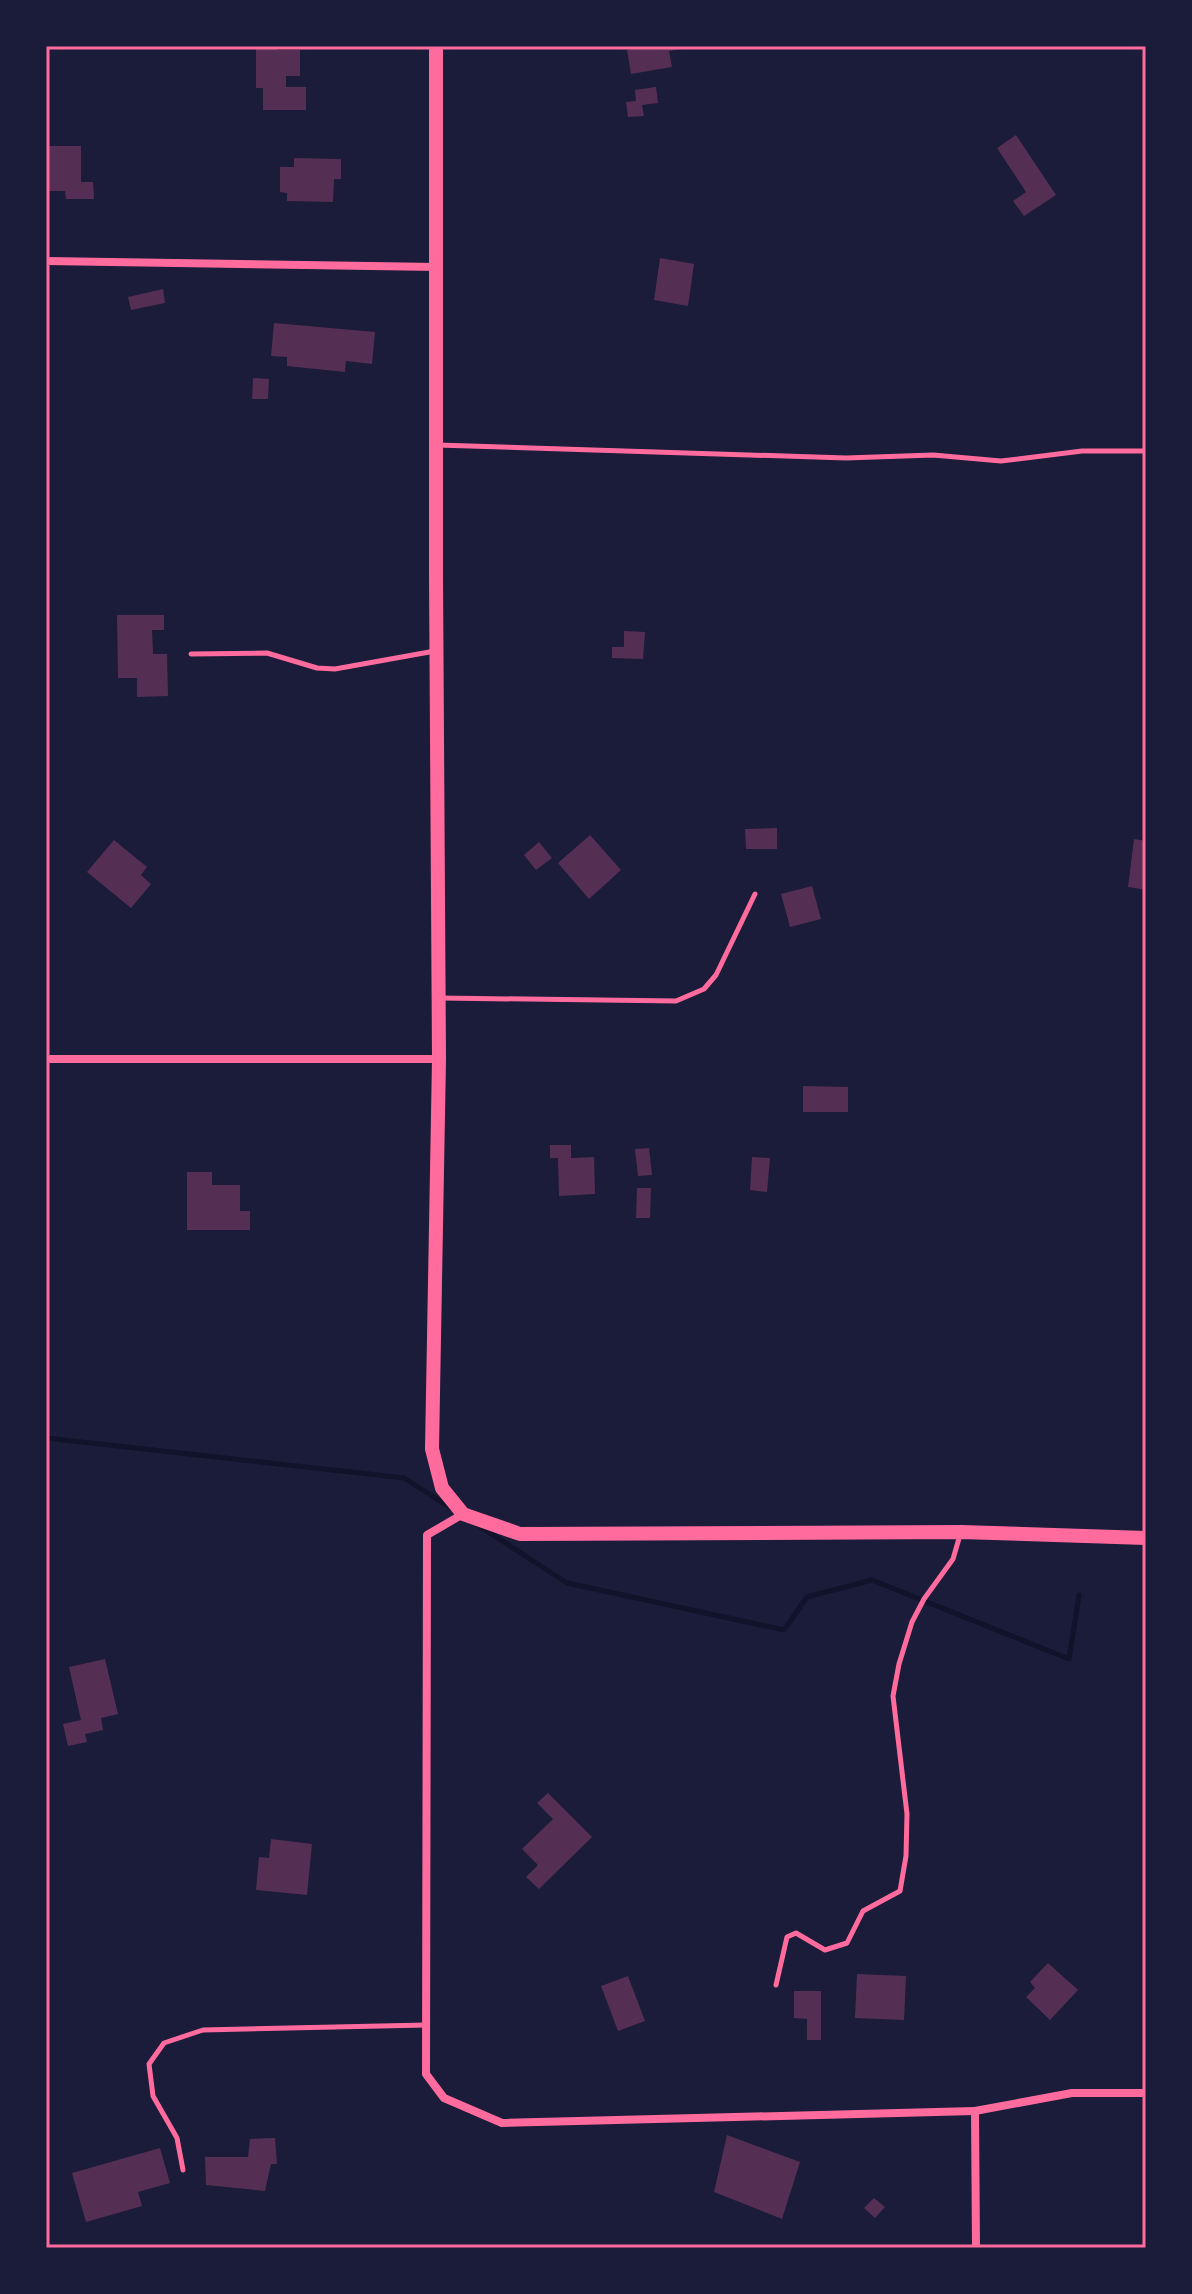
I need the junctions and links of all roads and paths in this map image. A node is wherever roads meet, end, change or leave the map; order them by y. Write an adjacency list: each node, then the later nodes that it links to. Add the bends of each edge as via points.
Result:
1 (436, 46): 3 (street)
2 (46, 261): 3 (street)
3 (437, 267): 4 (street)
4 (436, 445): 5 (lane, via 846,458 933,455 1001,461 1082,451); 6 (street)
5 (1146, 451)
6 (436, 651): 7 (lane, via 335,669 267,653); 9 (street)
7 (191, 654)
8 (755, 894): 9 (lane, via 716,975 704,989 676,1001)
9 (439, 998): 11 (street)
10 (46, 1059): 11 (street)
11 (439, 1059): 12 (street, via 432,1449 442,1488)
12 (463, 1514): 13 (street, via 520,1534); 16 (street, via 427,1535)
13 (961, 1532): 14 (street); 15 (lane, via 953,1559 912,1622 893,1696 907,1814 900,1891 863,1911 847,1943 825,1950 796,1933 787,1937)
14 (1146, 1538)
15 (776, 1985)
16 (426, 2025): 18 (street, via 426,2074 444,2098 502,2123); 19 (lane, via 203,2030 164,2043 149,2064 153,2096 177,2138)
17 (1146, 2093): 18 (street, via 1072,2093)
18 (975, 2111): 20 (street)
19 (183, 2170)
20 (976, 2248)

